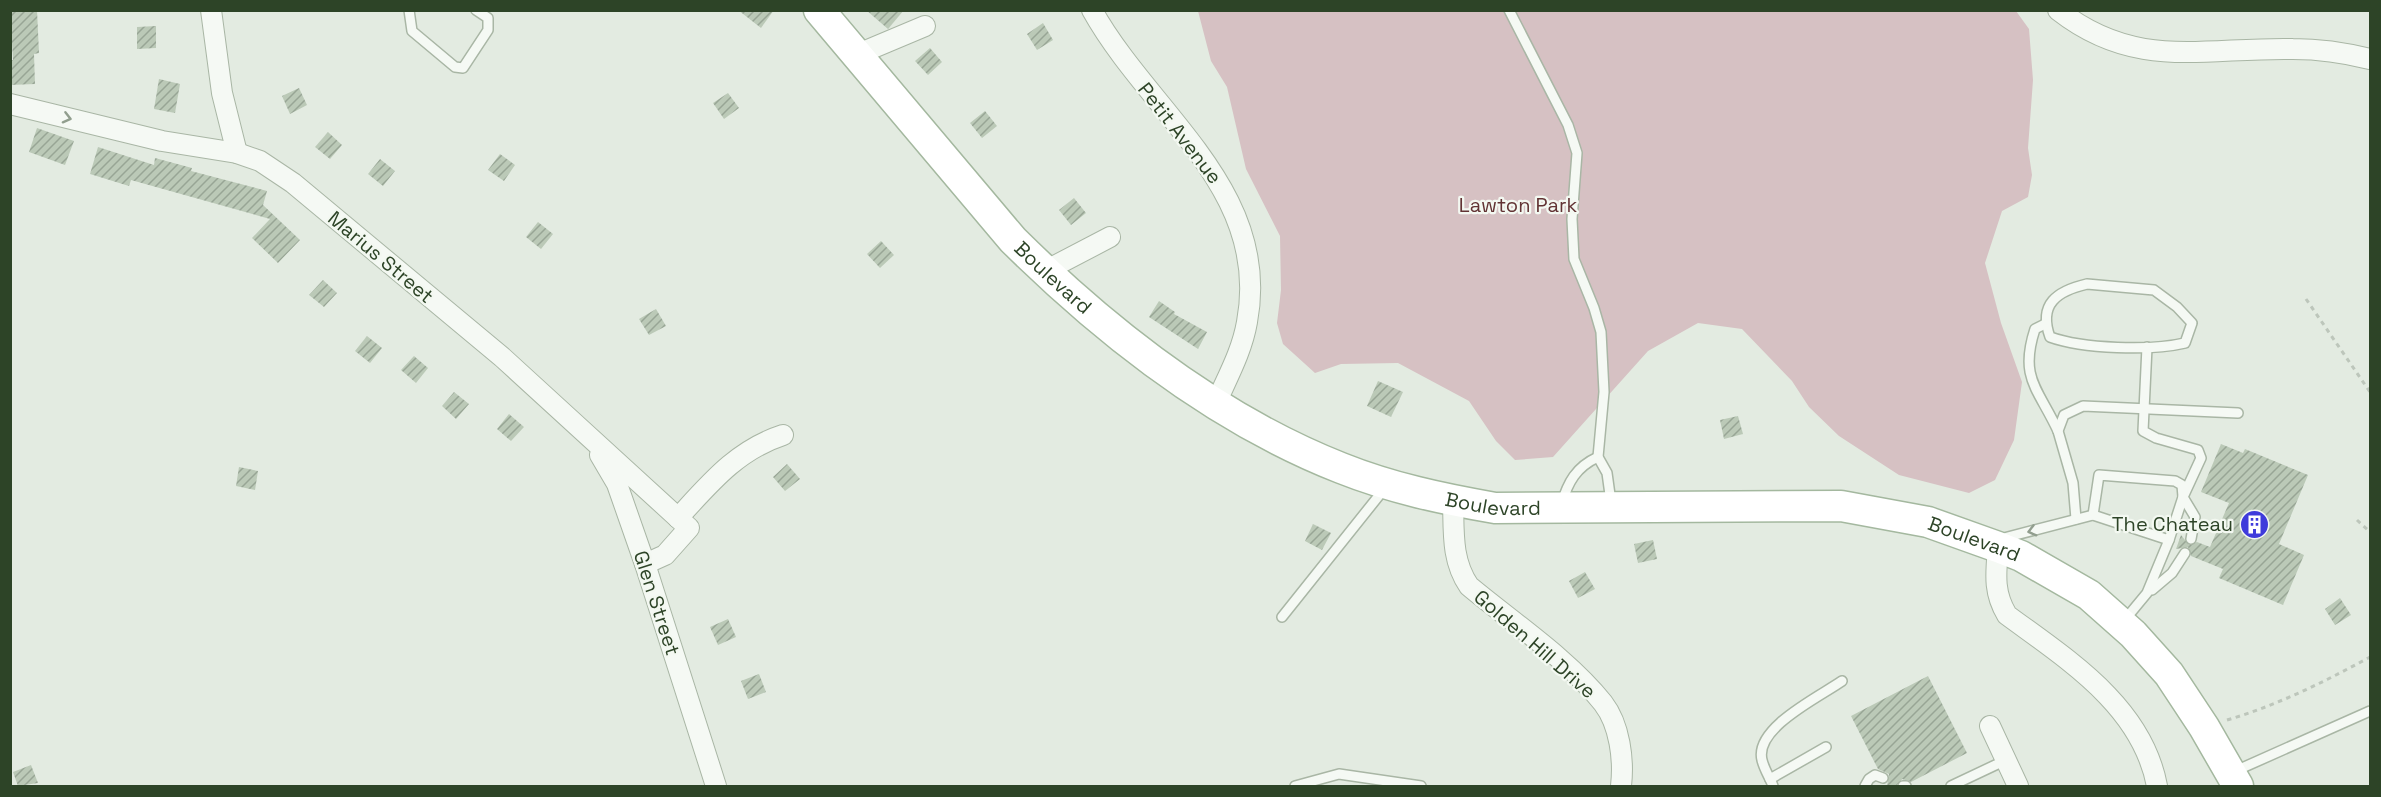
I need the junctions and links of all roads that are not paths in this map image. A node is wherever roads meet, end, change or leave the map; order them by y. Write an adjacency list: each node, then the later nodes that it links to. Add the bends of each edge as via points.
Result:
1 (211, 10): 12 (street, via 220,83)
2 (409, 10): 3 (lane, via 412,31 456,67 463,68 488,30 488,18)
3 (476, 10)
4 (819, 10): 9 (main road, Boulevard)
5 (1092, 10): 17 (street, Petit Avenue, via 1125,62 1204,157 1238,221 1252,275 1247,322 1238,355)
6 (1509, 10): 23 (lane, via 1568,125 1577,153 1572,219 1574,259 1601,332 1604,392)
7 (2058, 10): 10 (street, via 2104,40 2136,49 2172,54 2294,48)
8 (925, 26): 9 (street)
9 (856, 55): 14 (main road, Boulevard, via 1013,240)
10 (2370, 59)
11 (10, 104): 12 (street, Marius Street, one-way to 12, via 162,141)
12 (237, 153): 20 (street, Marius Street, via 260,161 293,183 502,357)
13 (1110, 237): 14 (street)
14 (1044, 271): 17 (main road, Boulevard, via 1112,330)
15 (2045, 324): 16 (lane, via 2050,337 2065,343); 16 (lane, via 2056,295 2069,288 2087,284 2154,290 2192,323 2185,343); 21 (lane, via 2035,329 2027,362 2029,374)
16 (2147, 346): 18 (lane)
17 (1216, 402): 24 (main road, Boulevard, via 1262,431 1341,468)
18 (2144, 408): 19 (lane); 21 (lane, via 2083,406 2064,415); 25 (lane, via 2143,431 2198,450 2201,458)
19 (2238, 413)
20 (580, 429): 31 (street, Marius Street); 36 (street, Glen Street, via 617,484)
21 (2058, 431): 30 (lane, via 2073,483)
22 (783, 435): 31 (street, via 735,458)
23 (1598, 457): 27 (lane, via 1583,464 1568,482); 28 (lane, via 1607,473)
24 (1389, 484): 26 (main road, Boulevard); 38 (lane)
25 (2183, 497): 29 (lane, via 2182,485 2175,481 2099,475); 32 (lane, via 2194,518); 33 (lane)
26 (1453, 501): 27 (main road, Boulevard, via 1495,508); 51 (street, Golden Hill Drive, via 1454,554 1461,575 1468,586 1568,668 1604,704 1618,734)
27 (1560, 508): 28 (main road, Boulevard)
28 (1612, 508): 34 (main road, Boulevard, via 1841,506 1929,522)
29 (2093, 515): 30 (lane); 33 (lane)
30 (2076, 519): 34 (lane, one-way to 34)
31 (684, 523): 36 (street, via 665,555)
32 (2191, 539)
33 (2169, 540): 37 (lane)
34 (1993, 545): 39 (main road, Boulevard, via 2021,556 2089,595); 55 (street, via 1995,583 2007,615 2090,677 2119,709 2141,741)
35 (2185, 553): 37 (lane, via 2172,573)
36 (645, 564): 48 (street, Glen Street)
37 (2147, 593): 39 (lane)
38 (1282, 617)
39 (2121, 624): 46 (main road, Boulevard, via 2169,674)
40 (1842, 681): 47 (lane, via 1773,728 1762,742 1761,759)
41 (2370, 711): 46 (lane)
42 (1990, 726): 44 (street)
43 (1826, 747): 47 (lane)
44 (2006, 760): 53 (lane); 54 (street)
45 (1883, 778): 52 (lane, via 1875,776)
46 (2234, 780)
47 (1772, 783)
48 (716, 786)
49 (1295, 786): 50 (lane, via 1339,774)
50 (1421, 786)
51 (1621, 786)
52 (1864, 786)
53 (1951, 786)
54 (2018, 786)
55 (2157, 786)

